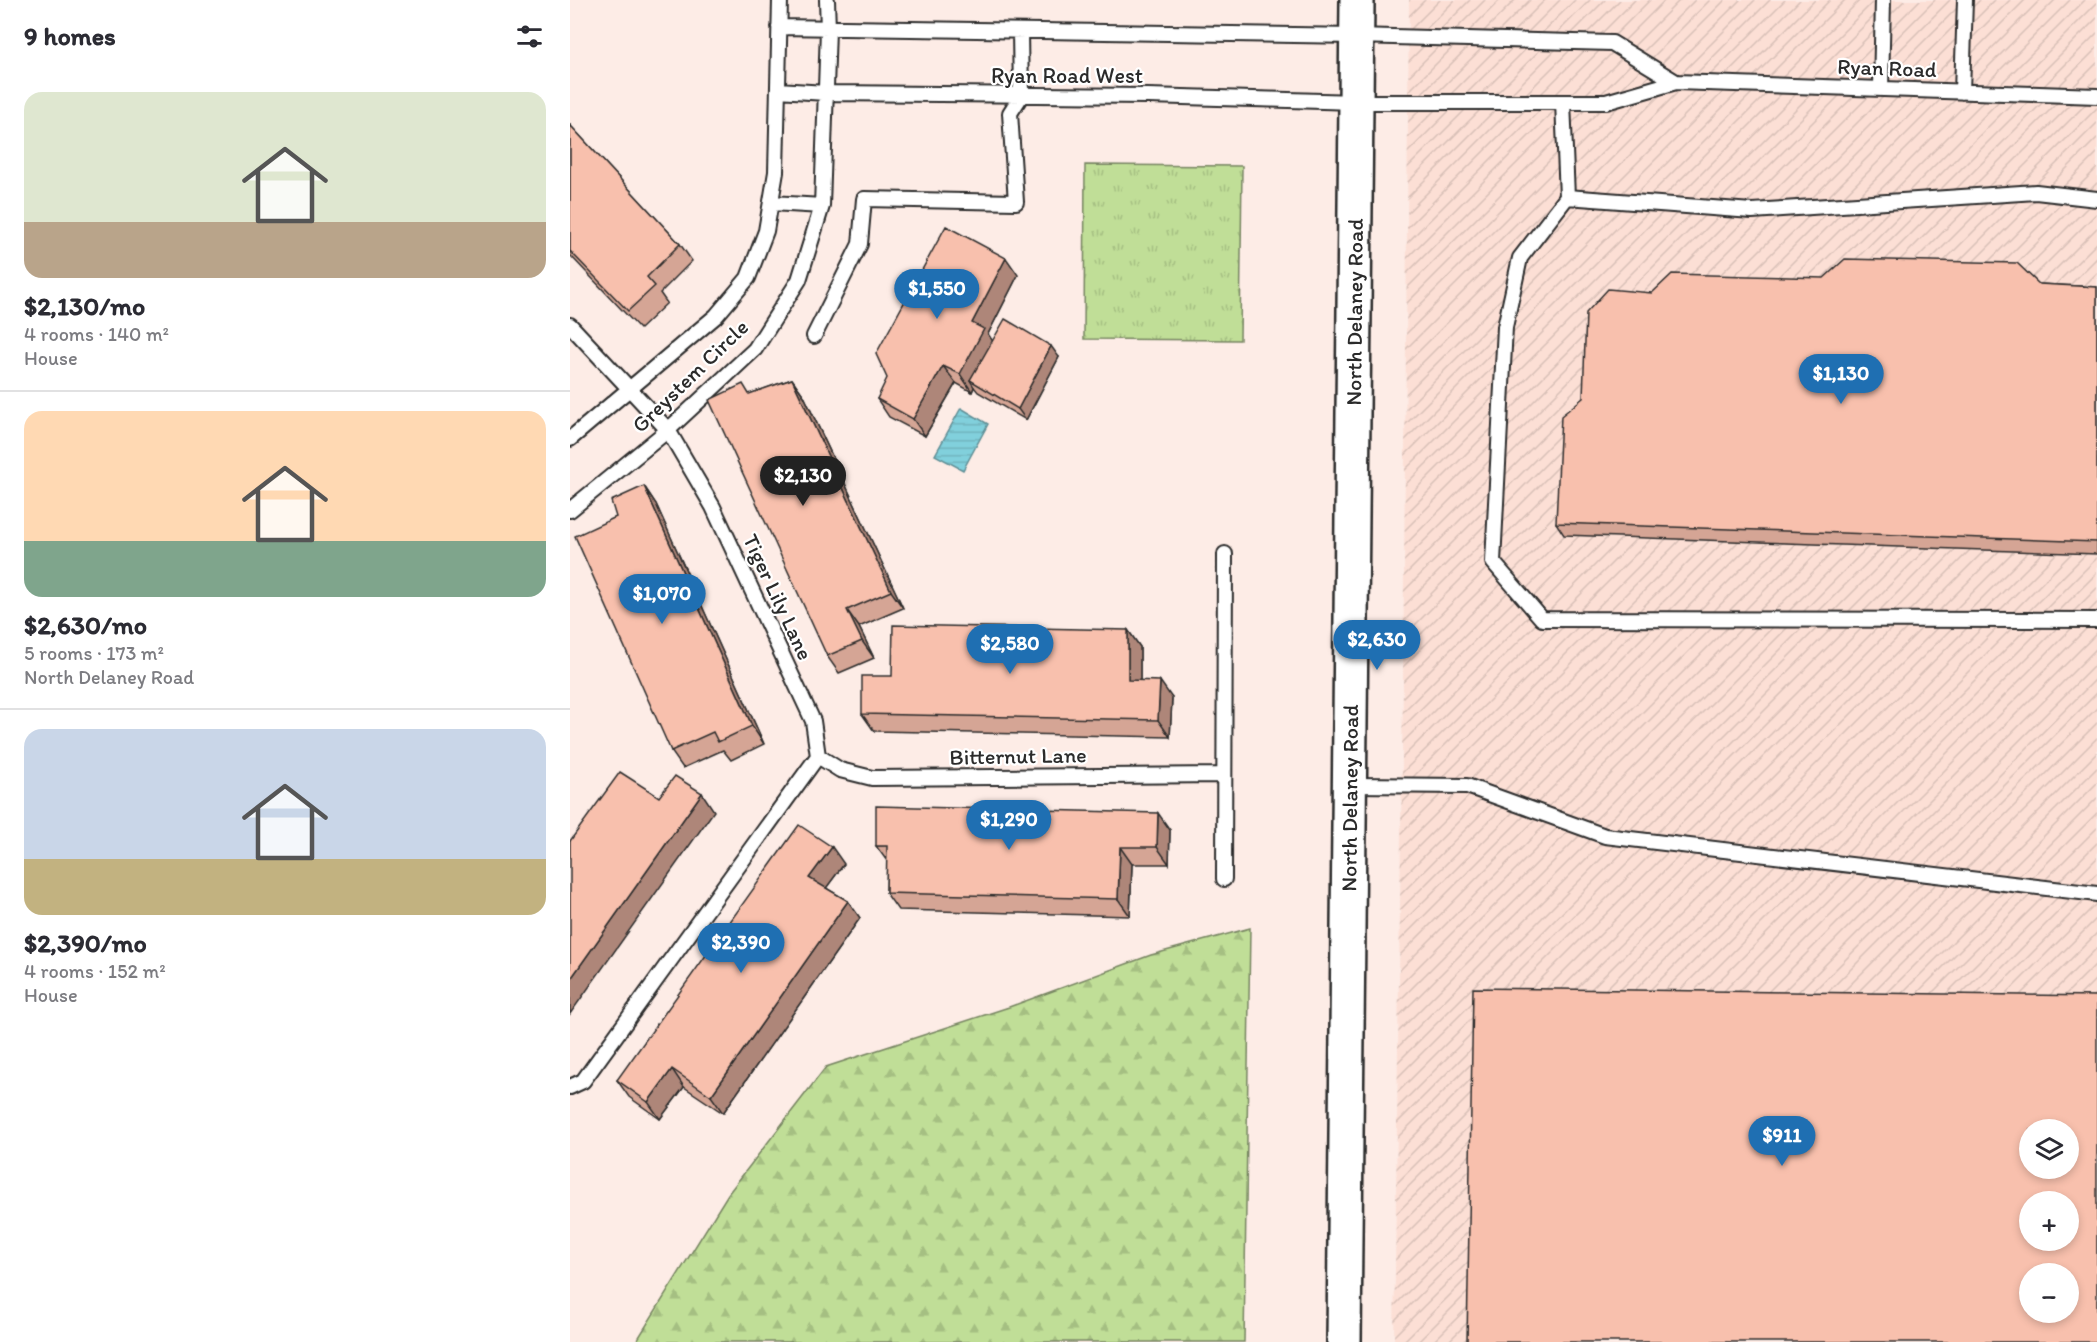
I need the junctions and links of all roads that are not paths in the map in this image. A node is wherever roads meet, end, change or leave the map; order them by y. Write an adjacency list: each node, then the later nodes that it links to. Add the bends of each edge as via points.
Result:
1 (780, 0): 6 (lane, Greystem Circle)
2 (827, 0): 7 (lane, Greystem Circle)
3 (1357, 0): 9 (street, North Delaney Road)
4 (1883, 0): 11 (lane)
5 (1965, 0): 13 (lane)
6 (779, 27): 7 (lane, Ryan Road West); 12 (lane, Greystem Circle)
7 (828, 29): 8 (lane, Ryan Road West); 14 (lane, Greystem Circle)
8 (1020, 31): 9 (lane, Ryan Road West); 15 (lane)
9 (1356, 36): 10 (lane, Ryan Road, via 1612,43); 17 (street, North Delaney Road)
10 (1676, 82): 11 (lane, Ryan Road); 18 (lane, Ryan Road, via 1606,102)
11 (1881, 89): 13 (lane, Ryan Road)
12 (778, 90): 14 (lane, Ryan Road West); 21 (lane, Greystem Circle)
13 (1962, 92): 16 (lane, Ryan Road)
14 (826, 93): 15 (lane, Ryan Road West); 22 (lane, Greystem Circle)
15 (1021, 96): 17 (lane, Ryan Road West); 24 (lane, via 1010,113 1016,202 864,199 860,244)
16 (2097, 96)
17 (1356, 102): 18 (lane, Ryan Road); 33 (street, North Delaney Road)
18 (1563, 102): 19 (lane)
19 (1567, 197): 20 (lane, via 1752,211 2036,192); 30 (lane, via 1520,258 1505,327 1493,562 1542,619)
20 (2097, 199)
21 (772, 203): 22 (lane); 25 (lane, Greystem Circle, via 748,278 716,316)
22 (822, 206): 26 (lane, Greystem Circle, via 799,280 755,349)
23 (570, 325): 25 (lane, Tiger Lily Lane)
24 (814, 336)
25 (629, 388): 26 (lane, Tiger Lily Lane); 27 (lane, Greystem Circle)
26 (668, 430): 28 (lane, Greystem Circle); 31 (lane, Tiger Lily Lane, via 713,507 813,721)
27 (570, 439)
28 (570, 510)
29 (1225, 554): 32 (lane)
30 (2097, 620)
31 (818, 756): 32 (lane, Bitternut Lane, via 840,770 872,778); 36 (lane, via 583,1081)
32 (1224, 775): 34 (lane)
33 (1351, 785): 35 (lane, via 1467,786 1605,836); 37 (street, North Delaney Road)
34 (1224, 879)
35 (2097, 894)
36 (570, 1087)
37 (1344, 1342)

